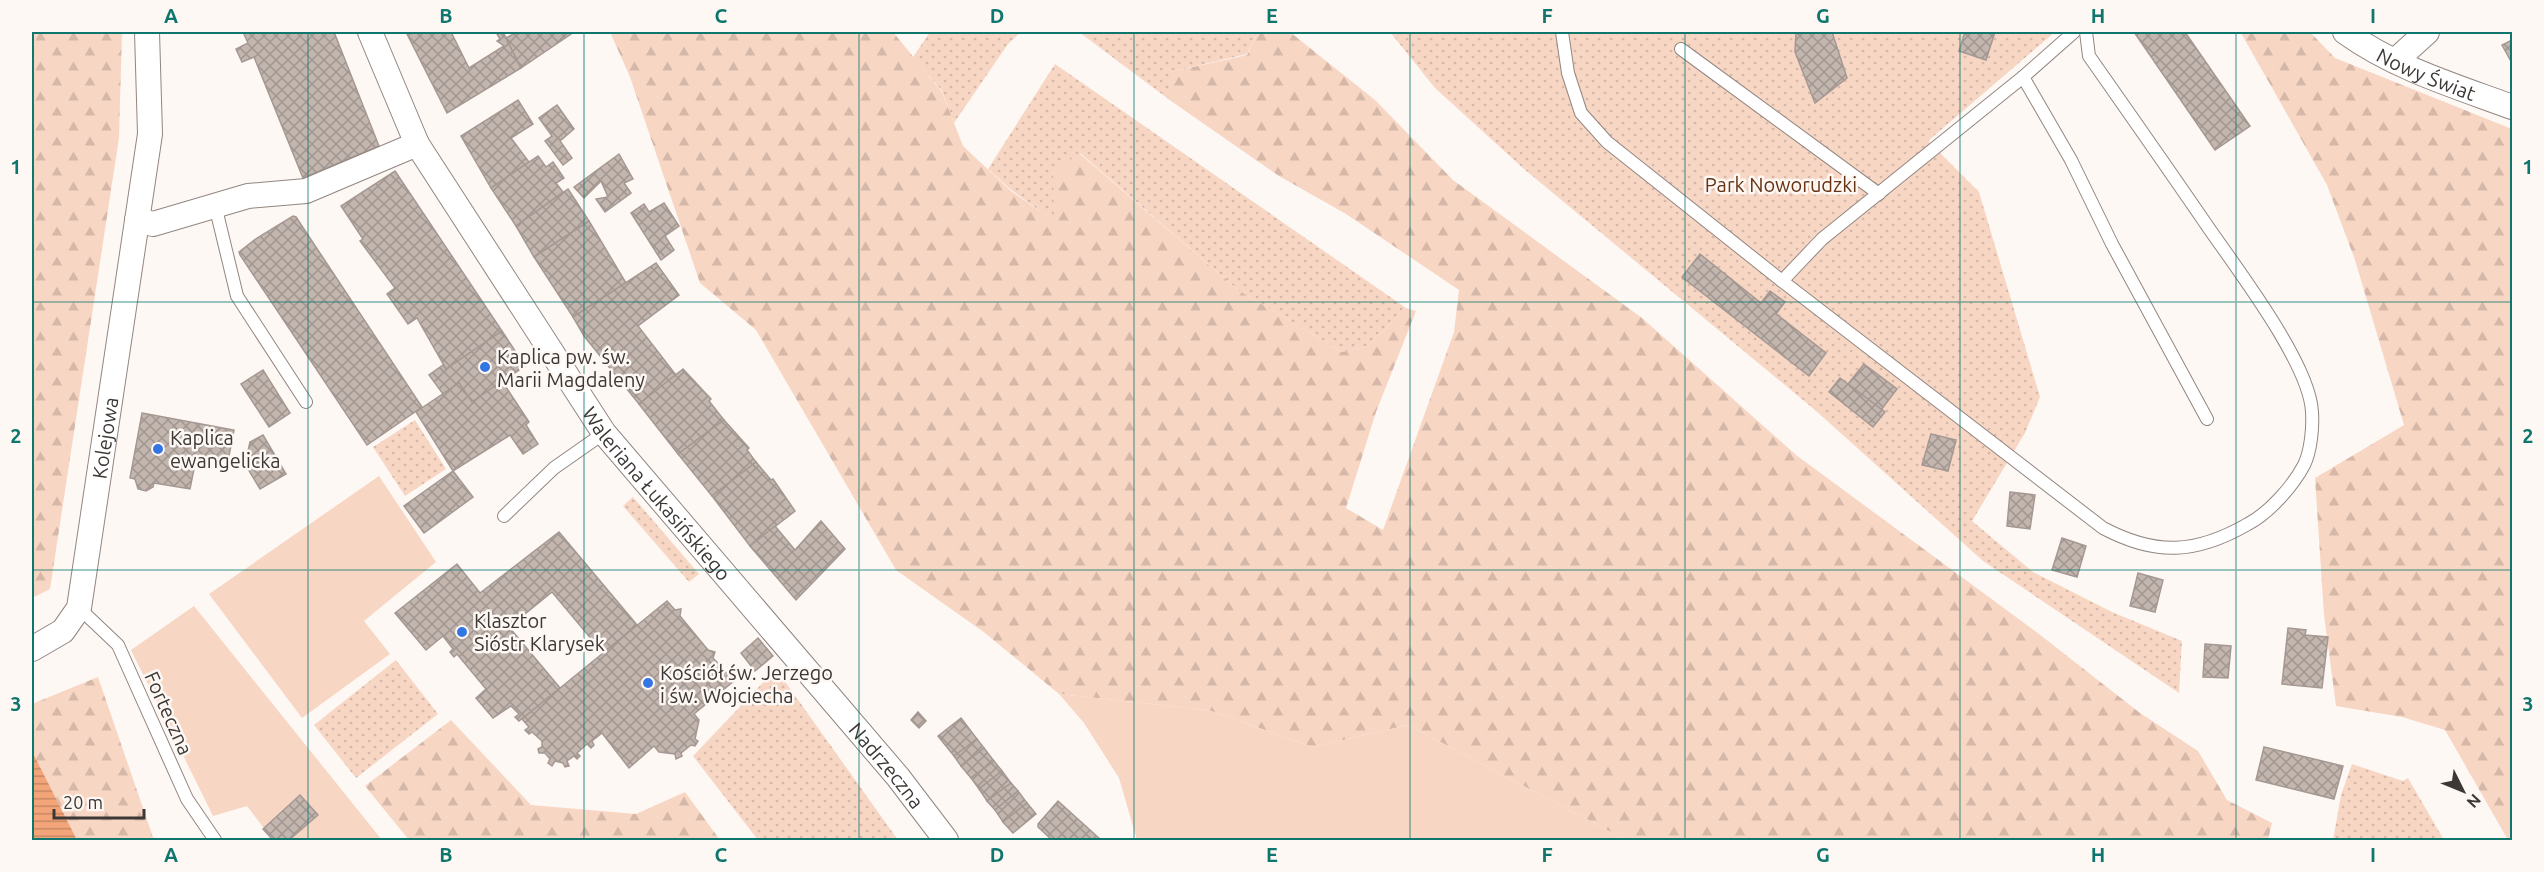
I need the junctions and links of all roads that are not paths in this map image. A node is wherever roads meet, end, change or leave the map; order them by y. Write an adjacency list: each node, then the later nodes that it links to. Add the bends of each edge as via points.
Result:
1 (147, 32): 15 (street, Kolejowa, via 150,134)
2 (370, 32): 12 (street, Waleriana Łukasińskiego)
3 (1562, 32): 16 (lane, via 1568,73 1581,113 1607,142)
4 (2074, 32): 10 (lane)
5 (2086, 32): 16 (lane, via 2089,56 2260,302 2302,374 2312,410 2305,465 2254,521 2228,536 2190,547 2163,549 2126,540 2103,528)
6 (2345, 32): 9 (street, Nowy Świat, via 2375,53)
7 (2427, 32): 9 (street)
8 (1681, 49): 13 (lane)
9 (2395, 61): 11 (street, Nowy Świat)
10 (2023, 77): 13 (lane); 18 (lane)
11 (2512, 107)
12 (417, 144): 14 (street, via 306,190 248,195); 19 (street, Waleriana Łukasińskiego)
13 (1879, 194): 16 (lane, via 1822,239)
14 (215, 206): 15 (street, via 153,224); 17 (lane, via 237,296)
15 (137, 220): 21 (street, Kolejowa)
16 (1782, 281)
17 (306, 402)
18 (2207, 419)
19 (604, 433): 20 (lane, via 554,468); 23 (street, Waleriana Łukasińskiego)
20 (504, 516)
21 (79, 608): 22 (street, Kolejowa, via 63,631); 24 (lane, Forteczna, via 118,645 187,799)
22 (39, 645)
23 (801, 663): 25 (street, Nadrzeczna)
24 (215, 840)
25 (946, 840)

